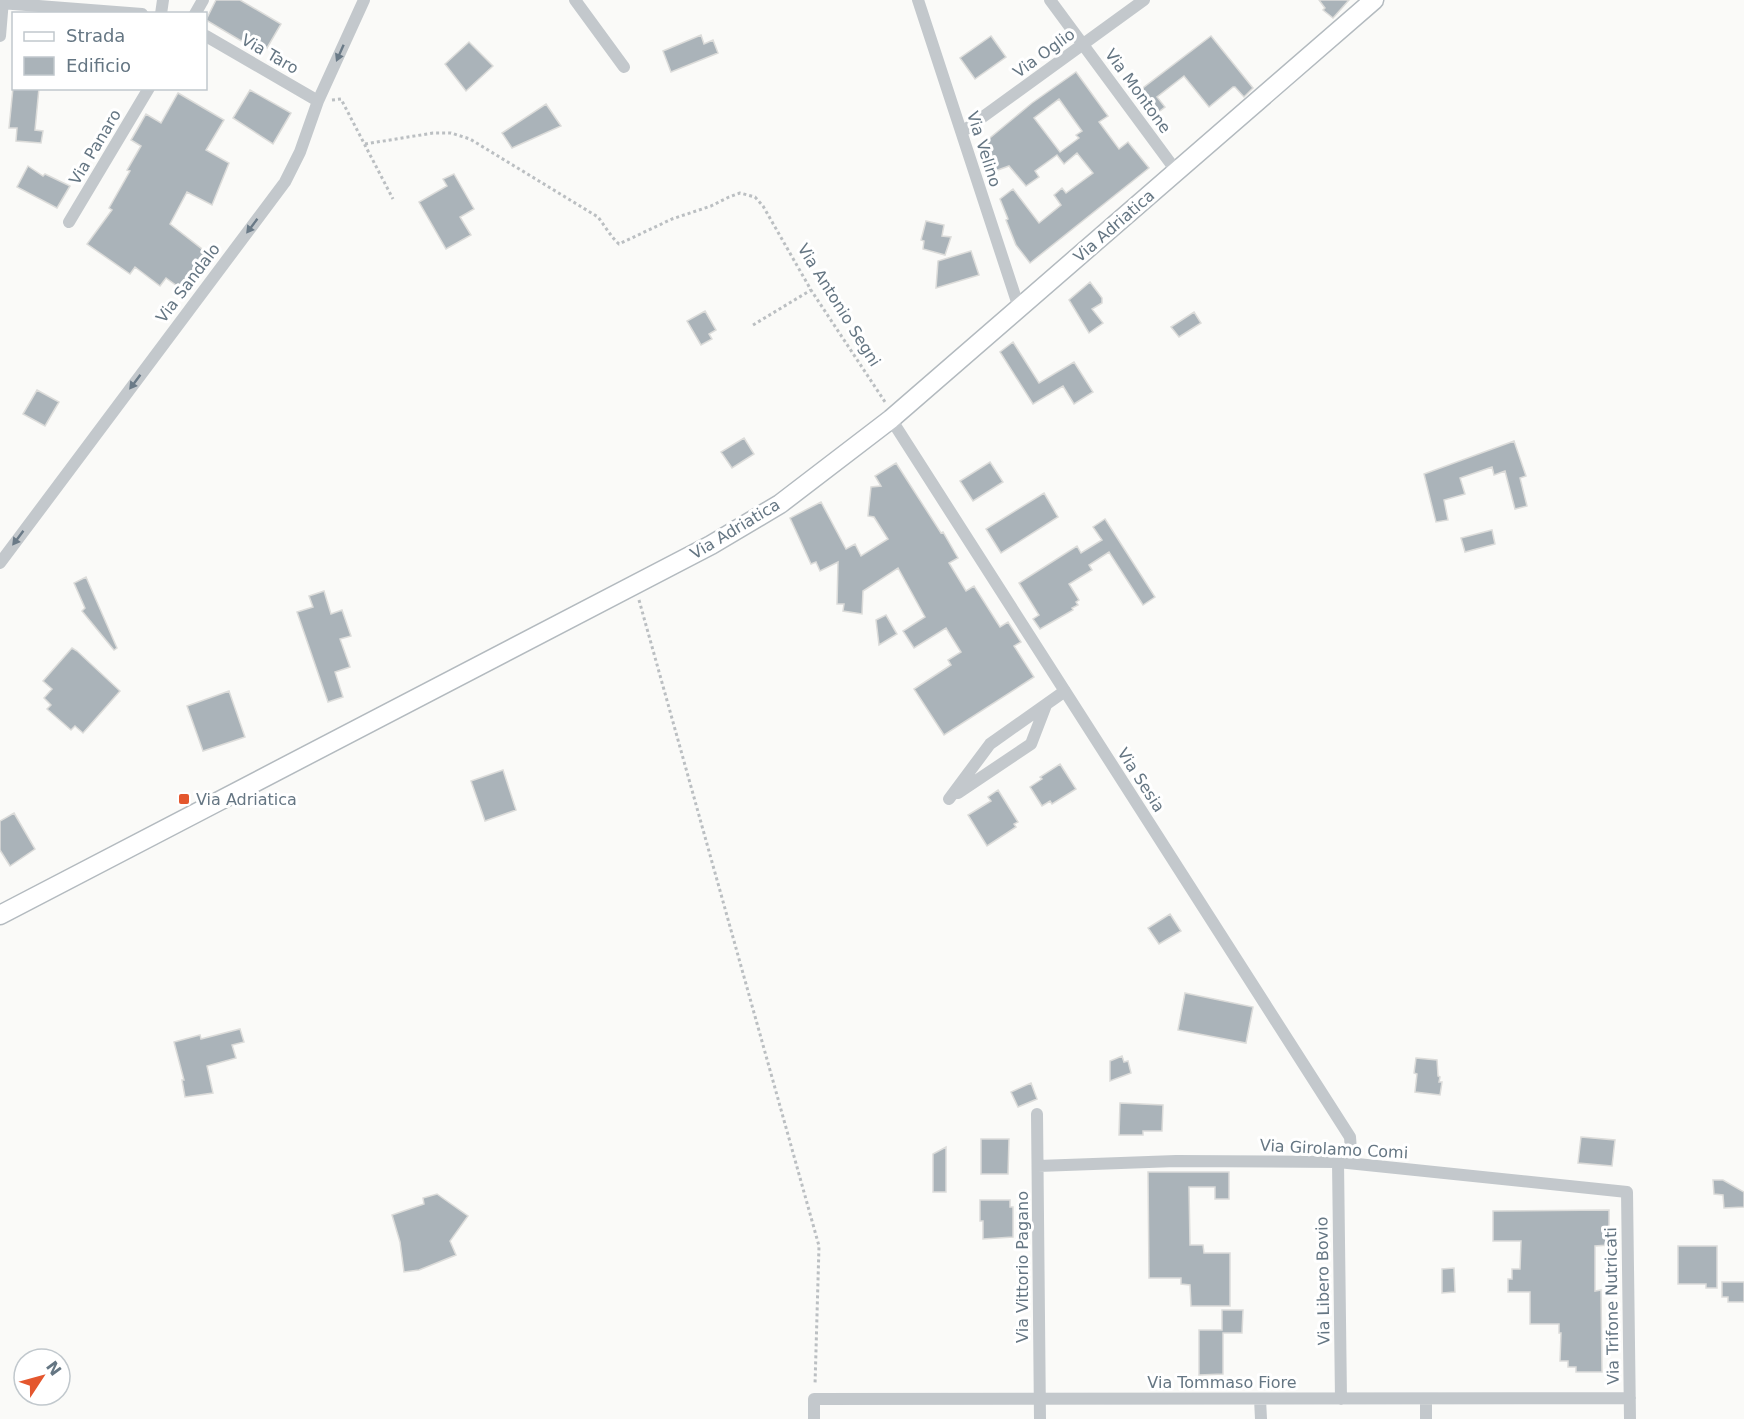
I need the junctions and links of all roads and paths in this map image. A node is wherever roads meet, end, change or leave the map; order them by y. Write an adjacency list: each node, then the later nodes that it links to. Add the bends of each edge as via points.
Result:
1 (364, 0): 14 (street, Via Sandalo, one-way to 14)
2 (574, 0): 12 (street)
3 (918, 0): 15 (street, Via Velino)
4 (1050, 0): 11 (street, Via Montone)
5 (1144, 0): 11 (street, Via Oglio)
6 (1374, 0): 17 (street, Via Adriatica)
7 (2, 2): 8 (street); 9 (street)
8 (119, 12)
9 (0, 36)
10 (207, 37): 14 (street, Via Taro)
11 (1083, 45): 15 (street, Via Oglio); 17 (street, Via Montone)
12 (624, 67)
13 (148, 90): 19 (street, Via Panaro)
14 (318, 101): 16 (path, via 341,99); 24 (street, Via Sandalo, one-way to 24, via 285,182)
15 (962, 132): 21 (street, Via Velino)
16 (365, 144): 18 (path); 20 (path, Via Antonio Segni, via 433,133 470,139 597,217 619,244 740,193 750,194 763,206)
17 (1177, 172): 21 (street, Via Adriatica)
18 (393, 199)
19 (69, 222)
20 (811, 290): 22 (path); 23 (path, Via Antonio Segni, via 884,397)
21 (1019, 308): 23 (street, Via Adriatica)
22 (753, 325)
23 (891, 419): 25 (street, Via Adriatica, via 780,504); 26 (street, Via Sesia)
24 (0, 563)
25 (635, 585): 28 (street, Via Adriatica); 36 (path, via 819,1246)
26 (1065, 691): 27 (street); 31 (street, Via Sesia, via 1350,1137)
27 (1046, 704): 27 (street, via 1031,744 949,799 990,744)
28 (0, 915)
29 (1037, 1114): 32 (street, Via Vittorio Pagano)
30 (1338, 1162): 31 (street, Via Girolamo Comi); 32 (street, Via Girolamo Comi, via 1176,1161); 39 (street, Via Libero Bovio)
31 (1352, 1163): 33 (street, Via Girolamo Comi)
32 (1038, 1166): 37 (street, Via Vittorio Pagano)
33 (1627, 1192): 35 (street, Via Trifone Nutricati)
34 (1426, 1398): 35 (street, Via Tommaso Fiore); 39 (street, Via Tommaso Fiore); 43 (street)
35 (1630, 1398): 44 (street, Via Trifone Nutricati)
36 (814, 1399): 37 (street, Via Tommaso Fiore); 40 (street)
37 (1039, 1399): 38 (street, Via Tommaso Fiore); 41 (street, Via Vittorio Pagano)
38 (1260, 1399): 39 (street, Via Tommaso Fiore); 42 (street)
39 (1341, 1399)
40 (814, 1419)
41 (1040, 1419)
42 (1261, 1419)
43 (1426, 1419)
44 (1630, 1419)

